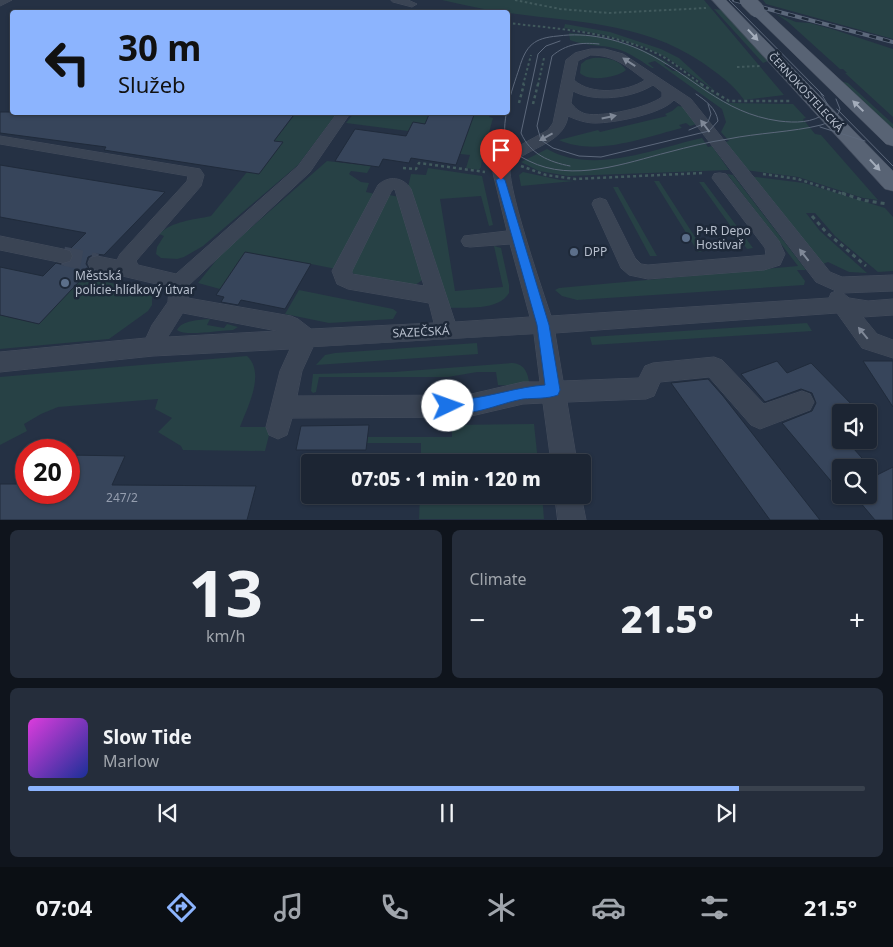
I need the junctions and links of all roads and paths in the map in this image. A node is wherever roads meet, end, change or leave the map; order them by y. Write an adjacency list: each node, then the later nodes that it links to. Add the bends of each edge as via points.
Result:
1 (7, 0): 4 (street)
2 (396, 0): 5 (street)
3 (515, 0): 6 (path, via 560,9 609,13)
4 (0, 3)
5 (412, 4)
6 (715, 4): 24 (main road, ČERNOKOSTELECKÁ, one-way to 24)
7 (752, 5): 18 (main road, ČERNOKOSTELECKÁ, one-way to 7)
8 (531, 54): 13 (path)
9 (544, 58): 14 (path)
10 (650, 76): 11 (street, via 652,80 646,86 605,94 582,91); 11 (street, one-way to 11, via 619,56 591,52 572,60); 12 (street)
11 (569, 82): 15 (street)
12 (669, 90): 15 (street, one-way to 12, via 579,116 599,119 660,104 668,99); 35 (street, one-way to 12, via 691,107)
13 (519, 103)
14 (533, 104)
15 (566, 105): 23 (street, one-way to 23, via 557,129 506,160)
16 (342, 115): 36 (street, via 304,169)
17 (0, 140): 34 (street, via 194,172 195,182 129,254 126,264)
18 (893, 140)
19 (514, 163): 21 (path, via 567,178)
20 (759, 174): 26 (path, via 798,179 862,200)
21 (716, 175): 25 (street, via 773,246 776,254 773,260 686,270 636,270 628,263)
22 (400, 176): 23 (path, via 416,169 419,163); 39 (street); 39 (street, via 384,189 342,275 348,280)
23 (493, 176): 28 (street)
24 (893, 184)
25 (600, 204)
26 (887, 204)
27 (812, 216): 33 (path)
28 (516, 233): 29 (street); 43 (street)
29 (469, 237)
30 (0, 243): 31 (street)
31 (63, 256)
32 (97, 263): 34 (street)
33 (869, 270)
34 (132, 271): 36 (street)
35 (817, 272): 37 (street, via 840,285); 41 (street)
36 (179, 282): 40 (street)
37 (893, 283)
38 (893, 294): 41 (street, SAZEČSKÁ, via 858,296)
39 (436, 296): 44 (street)
40 (178, 304): 45 (lane, via 291,325); 46 (street, via 159,331)
41 (842, 305): 42 (street, SAZEČSKÁ, via 868,309); 43 (street, SAZEČSKÁ); 47 (street, one-way to 41, via 870,341)
42 (893, 307)
43 (543, 325): 44 (street, SAZEČSKÁ); 49 (street)
44 (447, 331): 45 (street, SAZEČSKÁ)
45 (306, 338): 46 (street, SAZEČSKÁ); 49 (street, via 291,371 281,417 467,406 523,393)
46 (153, 347): 48 (street, SAZEČSKÁ)
47 (893, 349)
48 (0, 362)
49 (553, 390): 50 (street, via 646,388 653,373 714,367 760,417); 51 (street)
50 (802, 402)
51 (563, 454)
52 (569, 504): 53 (street)
53 (572, 520)

